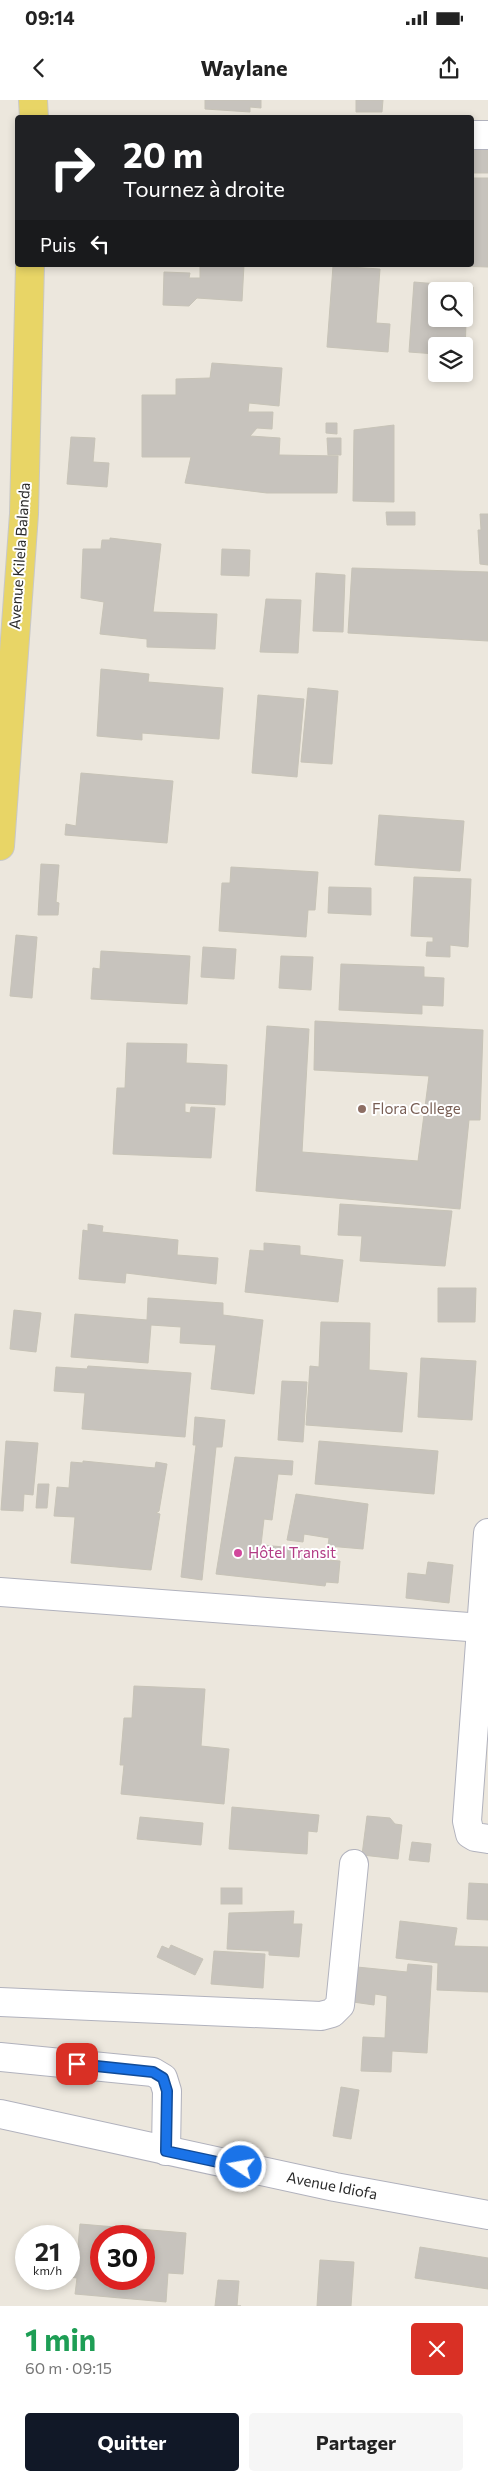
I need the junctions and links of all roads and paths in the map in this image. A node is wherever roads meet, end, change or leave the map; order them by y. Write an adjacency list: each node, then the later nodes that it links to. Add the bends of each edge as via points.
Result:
1 (33, 100): 2 (main road)
2 (34, 115)
3 (474, 135): 4 (street)
4 (488, 135)
5 (30, 267): 6 (main road, Avenue Kilela Balanda, via 24,514)
6 (0, 846)
7 (488, 1533): 9 (street)
8 (0, 1592): 9 (street)
9 (482, 1628): 10 (street, via 467,1830 475,1838)
10 (488, 1839)
11 (354, 1864): 12 (street, via 340,2005 332,2013 321,2016)
12 (0, 2002)
13 (0, 2056): 15 (street, via 153,2072 163,2078 167,2091)
14 (0, 2114): 15 (street, Avenue Idiofa)
15 (166, 2151): 16 (street, Avenue Idiofa)
16 (488, 2215)

